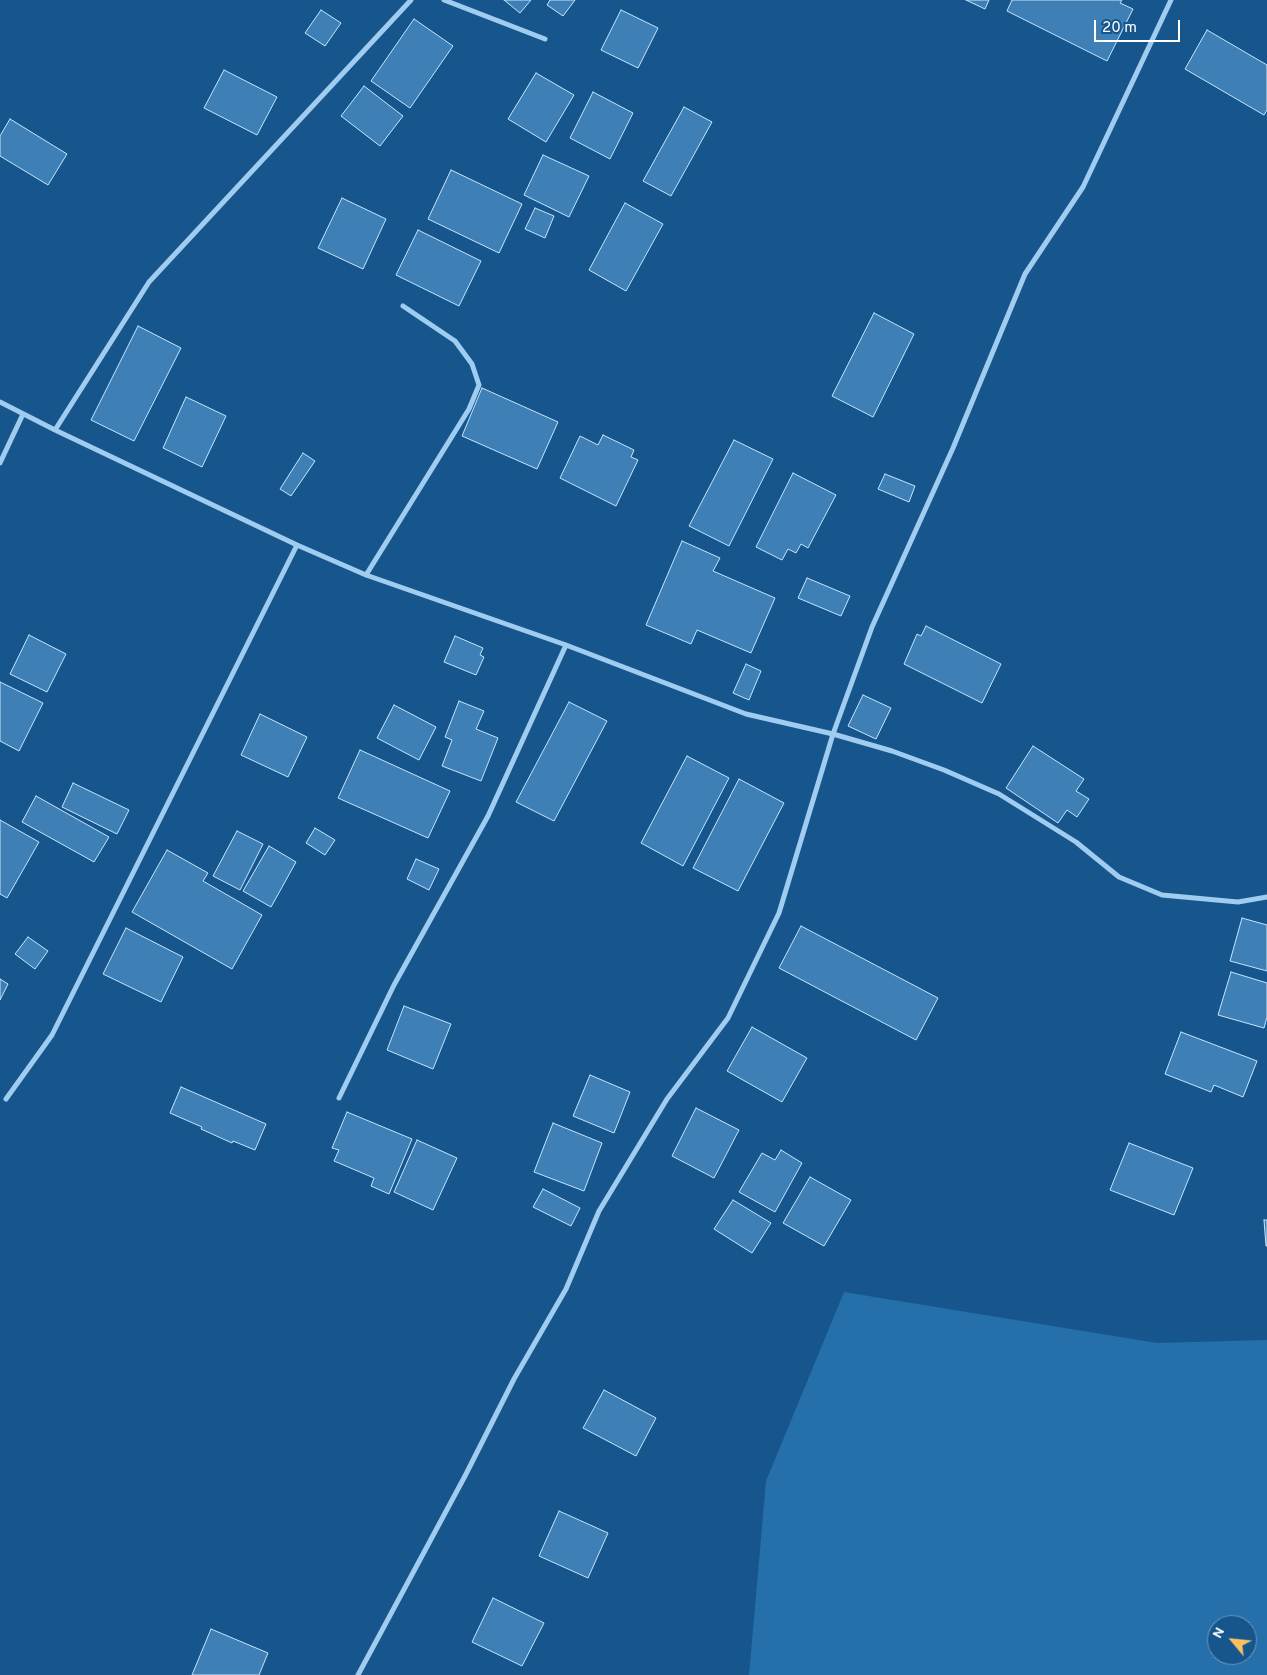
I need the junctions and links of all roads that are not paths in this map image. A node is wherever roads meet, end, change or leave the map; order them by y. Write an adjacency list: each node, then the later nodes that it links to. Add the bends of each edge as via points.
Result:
1 (411, 0): 8 (street, via 150,282)
2 (444, 0): 4 (street)
3 (1171, 0): 13 (street, via 1083,187 1025,274 953,448 872,627)
4 (546, 39)
5 (403, 306): 11 (street, via 455,341 472,364 479,385 469,410)
6 (0, 402): 7 (street)
7 (23, 414): 8 (street); 9 (street)
8 (55, 430): 10 (street)
9 (0, 464)
10 (298, 545): 11 (street); 16 (street, via 52,1034)
11 (366, 575): 12 (street)
12 (566, 645): 13 (street, via 746,714); 15 (street, via 488,816 394,985)
13 (833, 734): 14 (street, via 944,770 998,794 1076,842 1119,877 1162,895 1238,902); 17 (street, via 780,913 728,1018 667,1099 599,1211 566,1289 514,1380)
14 (1267, 897)
15 (340, 1098)
16 (6, 1099)
17 (358, 1675)

